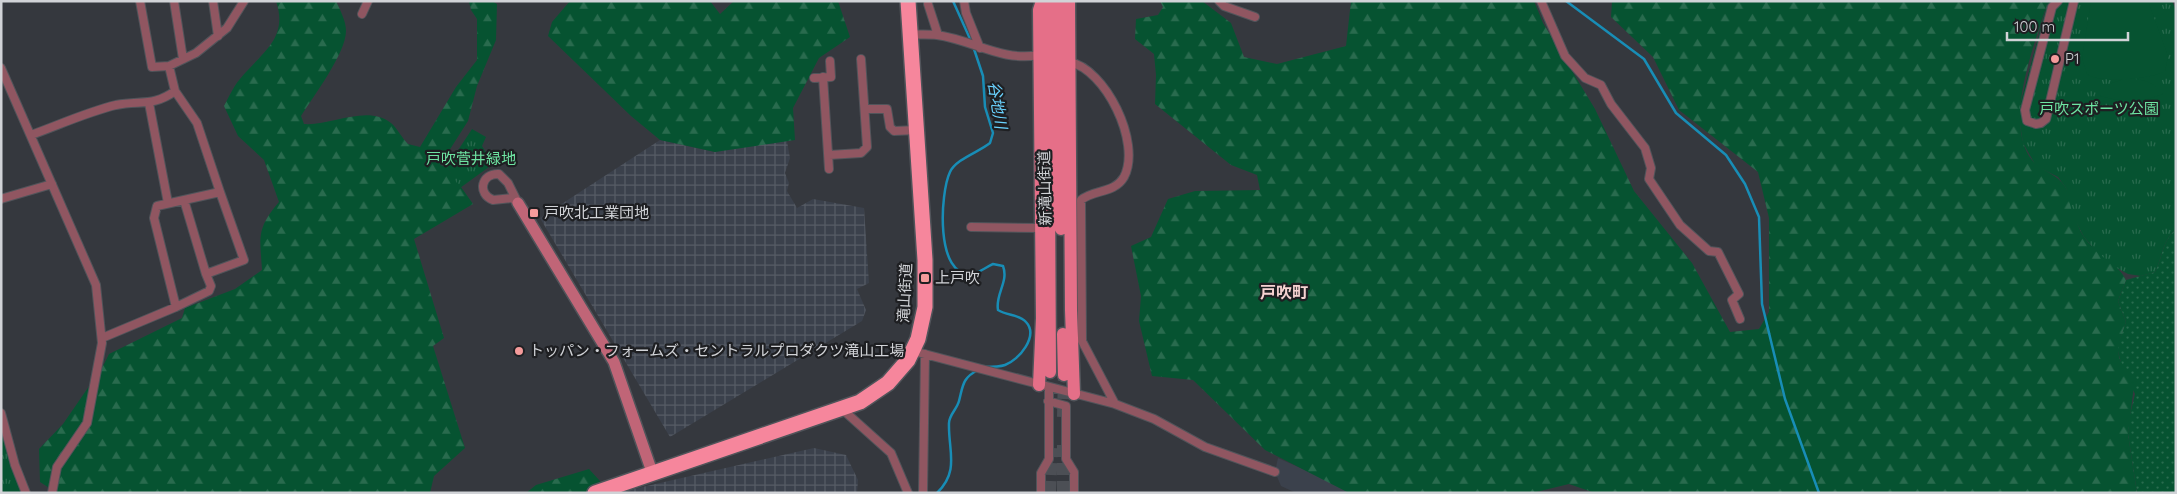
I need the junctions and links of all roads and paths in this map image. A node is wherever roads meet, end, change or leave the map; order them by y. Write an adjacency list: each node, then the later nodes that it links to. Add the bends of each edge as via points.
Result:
1 (140, 1): 28 (street, via 152,67)
2 (174, 1): 24 (street)
3 (212, 1): 21 (street)
4 (244, 1): 21 (street)
5 (368, 1): 17 (street)
6 (908, 1): 19 (highway, 滝山街道)
7 (964, 1): 22 (street)
8 (1042, 1): 23 (main road)
9 (1048, 1): 53 (main road, 新滝山街道)
10 (1058, 1): 54 (main road, 新滝山街道)
11 (1069, 1): 27 (main road)
12 (1219, 1): 18 (street, via 1224,6)
13 (1541, 1): 50 (street, via 1565,56 1585,78 1601,85 1611,104 1645,148 1651,168 1649,179 1680,225 1709,251 1718,252 1739,294 1732,300)
14 (2058, 1): 15 (street, via 2052,7 2025,110 2027,121 2031,123 2041,123 2046,119)
15 (2074, 1)
16 (928, 4): 20 (street)
17 (362, 14)
18 (1255, 17)
19 (910, 34): 20 (street); 35 (highway, 滝山街道)
20 (938, 35): 22 (street)
21 (218, 36): 24 (street)
22 (979, 47): 23 (street, via 1024,58)
23 (1039, 55): 47 (main road)
24 (183, 59): 28 (street)
25 (861, 60): 34 (street)
26 (830, 62): 30 (street, via 831,76)
27 (1069, 62): 43 (main road); 43 (street, via 1080,64 1112,99 1129,144 1126,172 1120,183 1107,191)
28 (169, 66): 32 (street)
29 (1, 68): 36 (street)
30 (823, 77): 31 (street); 37 (street)
31 (814, 78)
32 (175, 91): 33 (street, via 163,100); 40 (street, via 197,123)
33 (148, 103): 36 (street, via 117,105); 44 (street)
34 (866, 109): 35 (street, via 887,108 890,127 894,131); 37 (street, via 866,150)
35 (917, 130): 52 (highway, 滝山街道, via 926,284)
36 (31, 134): 39 (street)
37 (829, 155): 38 (street)
38 (829, 169)
39 (52, 184): 41 (street); 51 (street, via 92,272)
40 (220, 192): 42 (street); 48 (street, via 244,260)
41 (1, 199)
42 (184, 200): 44 (street); 48 (street)
43 (1075, 201): 56 (main road); 58 (street, via 1082,341)
44 (168, 202): 49 (street, via 157,206 154,218)
45 (518, 203): 45 (street, via 508,197 488,199 482,189 484,181 492,175 502,176); 61 (street, via 614,362)
46 (971, 227): 47 (street)
47 (1042, 228): 55 (main road)
48 (206, 274): 49 (street, via 210,291)
49 (176, 307): 51 (street)
50 (1740, 319)
51 (102, 338): 64 (street, via 87,423 57,467)
52 (919, 352): 55 (street); 59 (highway, 滝山街道, via 882,388); 67 (street)
53 (1050, 372)
54 (1064, 375)
55 (1044, 386): 56 (street); 57 (street)
56 (1074, 394): 58 (street)
57 (1048, 401): 68 (street, via 1049,459 1041,473); 69 (street, via 1066,406 1066,459 1074,472)
58 (1115, 404): 62 (street, via 1205,447)
59 (842, 409): 61 (highway, 滝山街道); 66 (street, via 891,453)
60 (1, 413): 63 (street, via 14,465)
61 (652, 472): 65 (highway, 滝山街道)
62 (1275, 472)
63 (26, 493)
64 (52, 493)
65 (595, 493)
66 (908, 493)
67 (923, 493)
68 (1041, 493)
69 (1074, 493)

